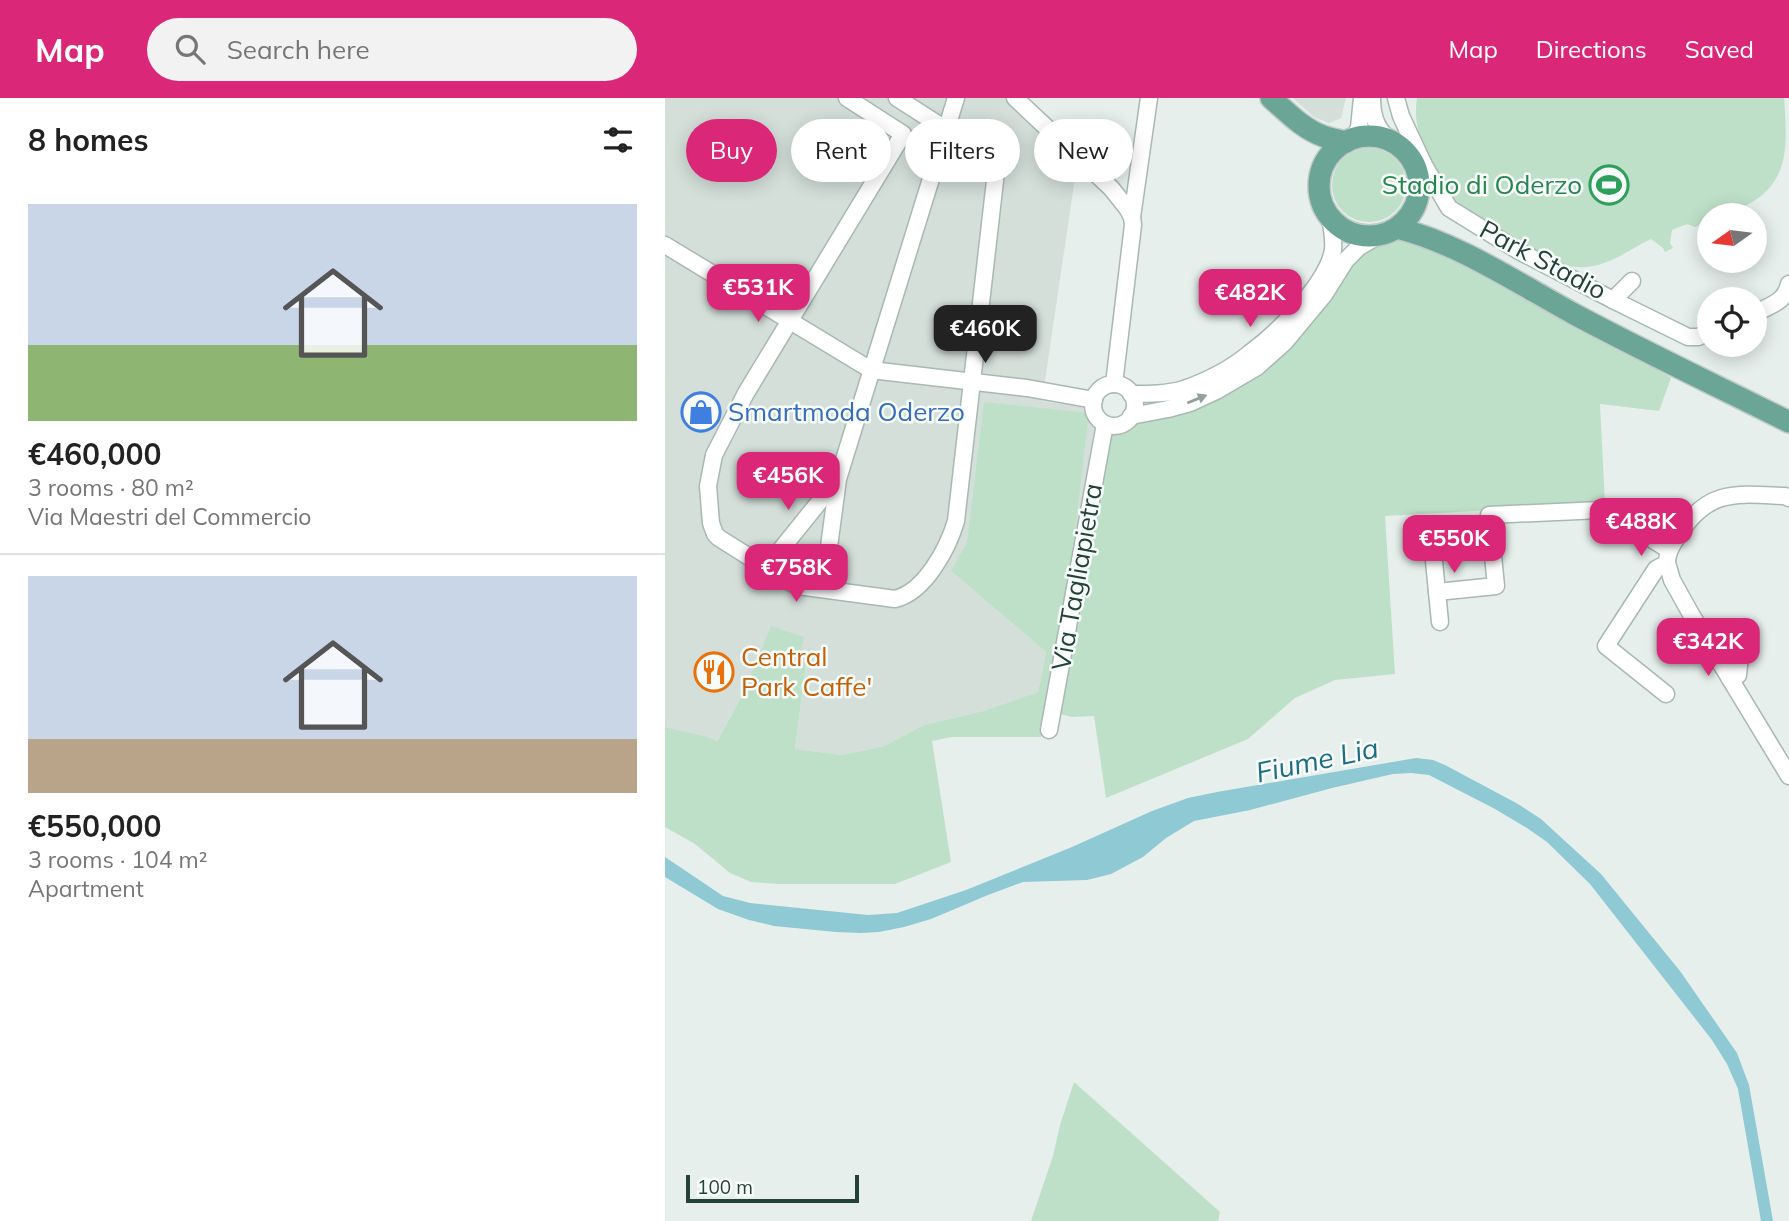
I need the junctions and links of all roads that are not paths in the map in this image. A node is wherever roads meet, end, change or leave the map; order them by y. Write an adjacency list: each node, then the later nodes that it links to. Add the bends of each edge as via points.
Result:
1 (847, 98): 28 (street, via 903,134)
2 (897, 98): 10 (street)
3 (956, 98): 11 (street)
4 (1014, 98): 19 (street, via 1111,188)
5 (1149, 98): 19 (street)
6 (1271, 98): 12 (main road)
7 (1362, 98): 13 (street, via 1359,128)
8 (1372, 98): 14 (street, via 1376,125)
9 (1395, 98): 26 (street, Park Stadio, via 1449,208)
10 (930, 119)
11 (950, 119)
12 (1295, 120): 13 (main road, via 1322,136); 15 (main road)
13 (1349, 141): 14 (main road, via 1369,136); 15 (main road, via 1336,149)
14 (1391, 142): 18 (main road, via 1409,156 1416,170)
15 (1322, 170): 20 (main road, via 1320,195)
16 (931, 182): 30 (street)
17 (995, 182): 31 (street)
18 (1417, 200): 21 (main road, via 1406,220); 23 (main road, via 1433,227)
19 (1132, 217): 32 (street)
20 (1330, 218): 21 (main road, via 1352,233); 33 (street, via 1333,235 1328,265 1312,291 1249,355 1184,389)
21 (1388, 232): 23 (main road, via 1428,237); 35 (street, one-way to 21, via 1190,403 1257,367 1285,342 1359,247)
22 (665, 245): 28 (street)
23 (1461, 252): 36 (main road)
24 (1632, 281): 26 (street, Park Stadio)
25 (1786, 290): 27 (street)
26 (1613, 300): 29 (street, via 1688,337)
27 (1767, 308)
28 (789, 321): 30 (street); 42 (street, via 720,441 708,486 715,534)
29 (1697, 337)
30 (871, 370): 31 (street); 38 (street)
31 (972, 382): 34 (street); 43 (street, via 956,521 934,567 917,586 895,599)
32 (1114, 384): 33 (street); 34 (street, via 1099,390)
33 (1131, 394): 35 (street)
34 (1094, 400): 37 (street, via 1095,414)
35 (1131, 416): 37 (street, via 1117,425)
36 (1789, 422)
37 (1105, 424): 49 (street, Via Tagliapietra)
38 (838, 479): 42 (street); 43 (street)
39 (1789, 498): 41 (street, via 1740,495 1710,502 1688,521)
40 (1431, 531): 44 (street)
41 (1668, 557): 44 (street, via 1601,510 1489,515 1496,586); 47 (street, via 1672,580); 48 (street, via 1606,646)
42 (766, 568): 43 (street, via 798,586)
43 (826, 589)
44 (1437, 592): 45 (street)
45 (1440, 622)
46 (1741, 647): 47 (street, via 1738,675)
47 (1730, 679): 50 (street)
48 (1665, 694)
49 (1049, 730)
50 (1789, 776)

